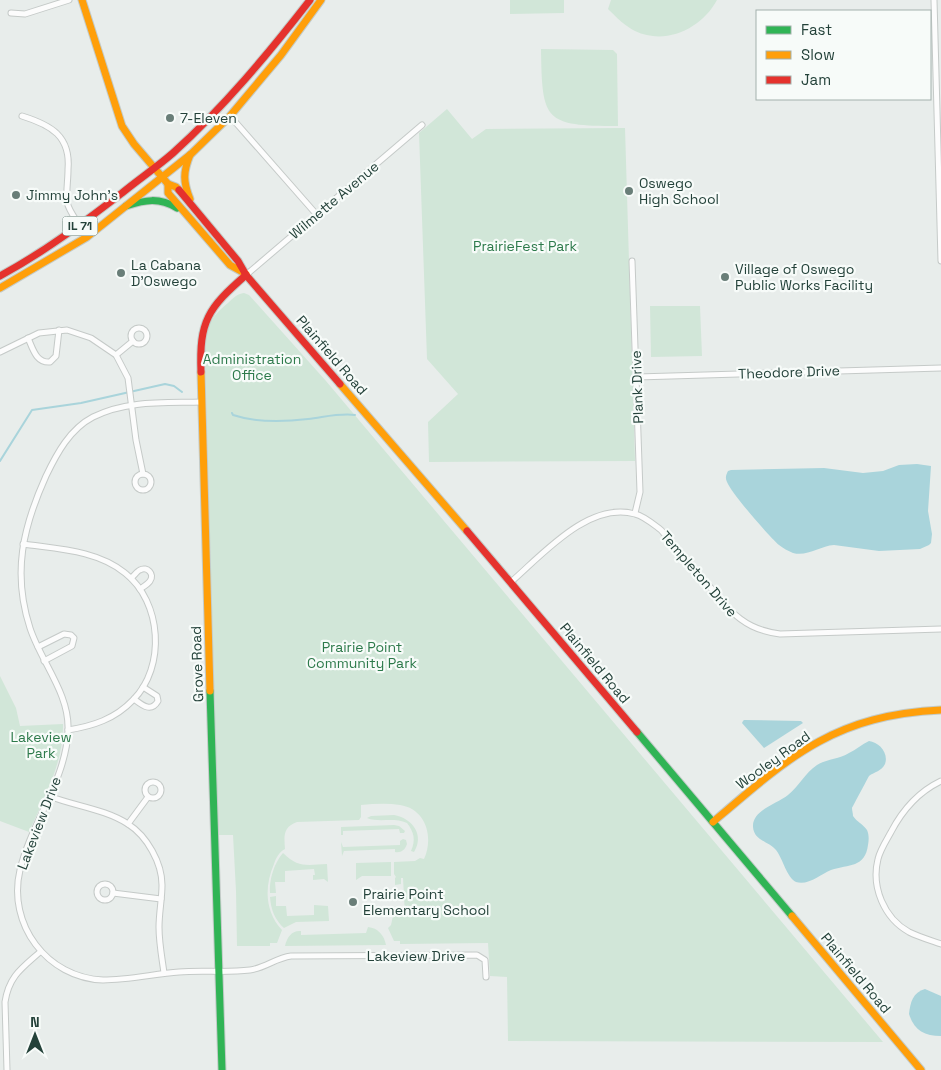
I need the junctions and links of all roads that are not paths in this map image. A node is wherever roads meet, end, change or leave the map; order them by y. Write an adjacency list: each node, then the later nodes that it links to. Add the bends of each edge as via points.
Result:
1 (69, 0): 6 (street, via 25,14)
2 (82, 0): 11 (main road, Plainfield Road, via 122,126)
3 (310, 0): 11 (main road, IL 71, via 237,89)
4 (321, 0): 8 (main road, IL 71, via 281,56)
5 (934, 0): 20 (street)
6 (11, 13)
7 (22, 116): 18 (street, via 53,129 61,138 69,162 67,201)
8 (230, 116): 10 (main road, IL 71); 17 (street)
9 (422, 126): 17 (street, Wilmette Avenue)
10 (191, 154): 12 (main road, IL 71); 15 (main road, via 182,175)
11 (155, 167): 12 (main road, Plainfield Road); 18 (main road, IL 71)
12 (163, 178): 13 (main road, Plainfield Road); 14 (main road, IL 71)
13 (168, 184): 15 (main road, Plainfield Road, via 176,187); 16 (main road, Plainfield Road, via 168,193)
14 (126, 206): 16 (main road, via 157,199 169,202); 23 (main road, IL 71, via 87,237)
15 (193, 206): 21 (main road, Plainfield Road)
16 (184, 213): 21 (main road, Plainfield Road, via 230,266)
17 (317, 215): 21 (street, Wilmette Avenue)
18 (80, 226): 22 (main road, IL 71)
19 (632, 261): 30 (street, Plank Drive)
20 (941, 261)
21 (246, 275): 31 (main road, Grove Road, via 216,301 204,325 200,346); 37 (main road, Plainfield Road)
22 (0, 276)
23 (0, 288)
24 (58, 330): 25 (street); 25 (street, via 56,356 50,362 36,357); 28 (street, via 91,338)
25 (28, 338): 27 (street)
26 (133, 341): 28 (street)
27 (0, 352)
28 (116, 355): 32 (street, via 128,378)
29 (941, 368): 30 (street, Theodore Drive)
30 (637, 377): 34 (street, Plank Drive, via 640,492)
31 (201, 402): 32 (street, Lakeview Drive); 55 (main road, Grove Road)
32 (132, 404): 33 (street); 35 (street, Lakeview Drive, via 91,418 64,443 30,515)
33 (143, 474)
34 (635, 514): 37 (street, Templeton Drive, via 611,512 582,522); 39 (street, Templeton Drive, via 661,530 729,609 753,628 780,634)
35 (23, 544): 36 (street, via 98,558); 40 (street, Lakeview Drive, via 24,604)
36 (131, 578): 38 (street); 38 (street, via 141,569 151,572 151,580)
37 (511, 582): 49 (main road, Plainfield Road)
38 (140, 589): 42 (street, via 154,624 155,645 152,667)
39 (941, 629)
40 (38, 647): 41 (street, Lakeview Drive); 41 (street, via 64,634 74,638 72,646)
41 (44, 660): 45 (street, Lakeview Drive, via 61,695)
42 (143, 687): 43 (street); 43 (street, via 157,696 155,706 146,708)
43 (134, 699): 45 (street, via 106,720 90,727)
44 (941, 710): 49 (main road, Wooley Road, via 916,710 878,717 840,730 802,750)
45 (68, 730): 47 (street, Lakeview Drive, via 61,765)
46 (941, 781): 53 (street, via 923,791 903,812 881,850 876,879 880,898 897,923 914,934)
47 (49, 796): 50 (street); 54 (street, Lakeview Drive, via 17,881 21,918)
48 (148, 797): 50 (street)
49 (713, 822): 60 (main road, Plainfield Road)
50 (128, 824): 52 (street, via 146,841 157,860 162,884)
51 (113, 893): 52 (street)
52 (161, 899): 56 (street, via 159,927)
53 (941, 944)
54 (40, 952): 56 (street, Lakeview Drive, via 79,976 102,980); 58 (street, via 14,976 7,991)
55 (218, 970): 56 (street, Lakeview Drive); 57 (street, Lakeview Drive, via 251,970 291,956 477,955 485,960); 59 (main road, Grove Road)
56 (164, 973)
57 (486, 977)
58 (7, 1070)
59 (222, 1070)
60 (921, 1070)

